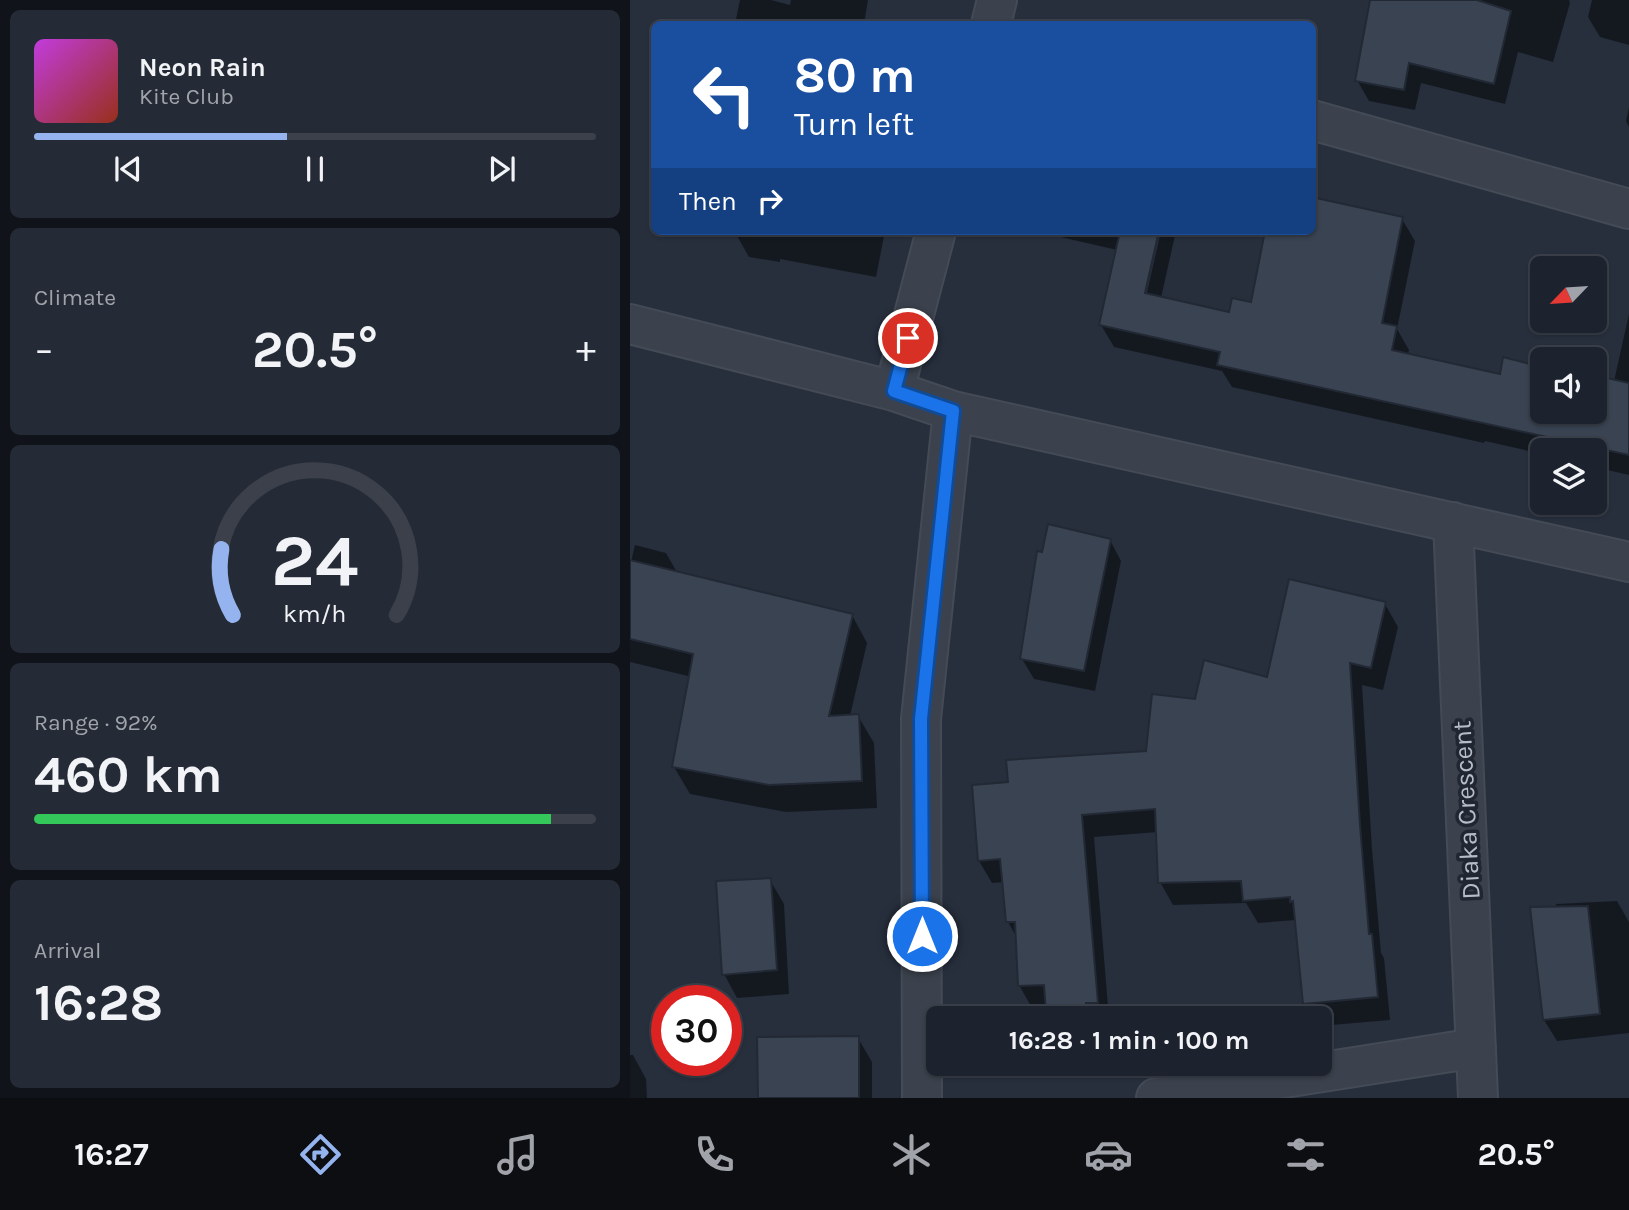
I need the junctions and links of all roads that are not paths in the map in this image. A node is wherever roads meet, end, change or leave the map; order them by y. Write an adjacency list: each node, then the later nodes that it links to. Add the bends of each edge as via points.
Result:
1 (997, 0): 2 (street)
2 (992, 21)
3 (1316, 121): 4 (street)
4 (1629, 209)
5 (935, 235): 7 (street)
6 (630, 324): 7 (street)
7 (894, 391): 8 (street)
8 (953, 411): 9 (street); 12 (street, via 921,719)
9 (1453, 522): 10 (street); 11 (street, Diaka Crescent)
10 (1629, 562)
11 (1476, 1048): 13 (street); 14 (street, Diaka Crescent)
12 (922, 1098)
13 (1156, 1098)
14 (1478, 1098)

